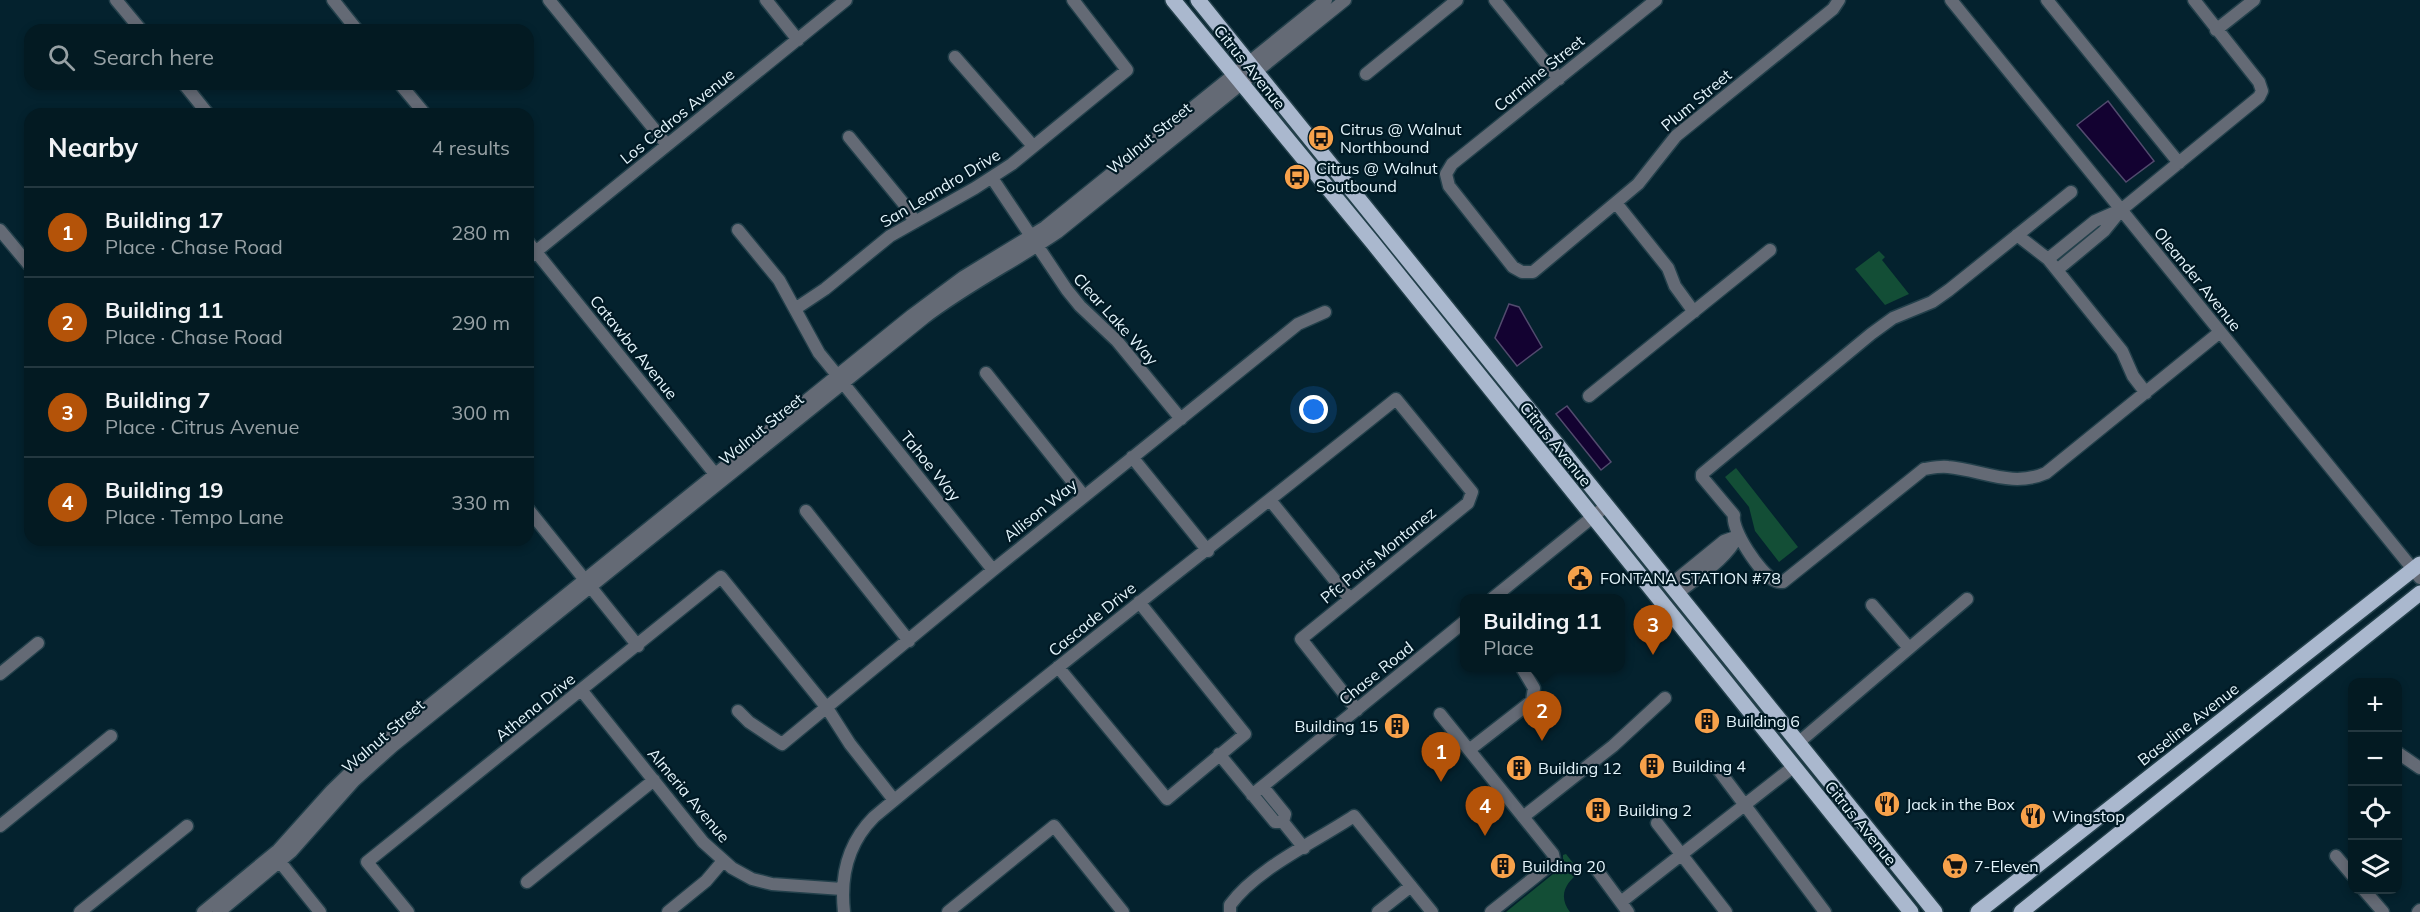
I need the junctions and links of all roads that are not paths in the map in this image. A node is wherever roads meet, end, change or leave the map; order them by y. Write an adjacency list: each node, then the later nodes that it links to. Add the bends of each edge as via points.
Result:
1 (117, 0): 19 (street)
2 (333, 0): 20 (street)
3 (549, 0): 33 (street)
4 (766, 0): 22 (street)
5 (846, 0): 22 (street, Los Cedros Avenue)
6 (1073, 0): 34 (street, San Leandro Drive, via 1127,70)
7 (1173, 0): 27 (main road, Citrus Avenue)
8 (1198, 0): 24 (main road, Citrus Avenue)
9 (1326, 0): 24 (street, Walnut Street)
10 (1345, 0): 24 (street, Walnut Street)
11 (1457, 0): 25 (street)
12 (1495, 0): 26 (street)
13 (1655, 0): 26 (street, Carmine Street)
14 (1839, 0): 38 (street, Plum Street, via 1833,9 1676,136 1638,184)
15 (1951, 0): 39 (street, Oleander Avenue)
16 (2047, 0): 35 (street)
17 (2194, 0): 21 (street)
18 (2254, 0): 21 (street)
19 (136, 24)
20 (352, 24)
21 (2216, 30): 35 (street, via 2259,82 2262,91)
22 (798, 39): 33 (street, Los Cedros Avenue)
23 (955, 57): 34 (street)
24 (1252, 67): 27 (street, Walnut Street); 68 (main road, Citrus Avenue)
25 (1366, 74)
26 (1559, 79): 53 (street, Carmine Street, via 1452,164 1446,174 1449,186 1513,267)
27 (1237, 80): 45 (street, Walnut Street); 71 (main road, Citrus Avenue, via 1373,243)
28 (189, 90): 30 (street)
29 (405, 90): 31 (street)
30 (203, 108)
31 (420, 108)
32 (849, 137): 40 (street)
33 (667, 145): 47 (street, Los Cedros Avenue)
34 (1033, 146): 36 (street, San Leandro Drive)
35 (2179, 163): 39 (street)
36 (992, 178): 40 (street, San Leandro Drive); 45 (street, Clear Lake Way)
37 (2071, 192): 44 (street)
38 (1616, 203): 53 (street, Plum Street, via 1533,272); 56 (street, via 1668,268 1675,286)
39 (2121, 210): 43 (street, via 2095,221); 46 (street); 57 (street, Oleander Avenue)
40 (915, 222): 54 (street, San Leandro Drive, via 890,236)
41 (0, 230): 50 (street)
42 (738, 230): 54 (street, Tahoe Way, via 779,280)
43 (2081, 233): 46 (street); 51 (street)
44 (2016, 234): 51 (street); 72 (street, via 1932,302 1893,318 1871,334 1702,474 1734,515 1732,522)
45 (1034, 242): 59 (street, Walnut Street, via 943,290); 62 (street, Clear Lake Way, via 1080,306 1117,341)
46 (2090, 243): 52 (street)
47 (534, 249)
48 (1770, 250): 56 (street)
49 (534, 255): 64 (street, Catawba Avenue)
50 (24, 259)
51 (2048, 260): 52 (street)
52 (2056, 270): 60 (street, via 2122,351)
53 (1522, 272)
54 (795, 309): 59 (street, Tahoe Way, via 819,353)
55 (1325, 312): 62 (street, Allison Way, via 1298,324)
56 (1694, 312): 61 (street)
57 (2220, 332): 60 (street); 75 (street, Oleander Avenue)
58 (986, 373): 66 (street)
59 (840, 379): 64 (street, Walnut Street); 74 (street, Tahoe Way); 76 (street, Walnut Street)
60 (2146, 393): 72 (street, via 2046,473 2034,478 2007,479 1945,466 1924,469 1783,582 1767,576)
61 (1589, 396)
62 (1181, 418): 63 (street, Allison Way)
63 (1132, 458): 66 (street, Allison Way); 73 (street)
64 (715, 474): 76 (street, Walnut Street)
65 (1472, 492): 67 (street, Cascade Drive, via 1396,399); 80 (street, Pfc Paris Montanez, via 1468,503)
66 (1084, 496): 74 (street, Allison Way)
67 (1270, 500): 73 (street, Cascade Drive); 80 (street)
68 (1606, 506): 71 (street); 77 (main road, Citrus Avenue)
69 (806, 511): 85 (street)
70 (534, 516): 76 (street)
71 (1592, 518): 79 (street); 103 (main road, Citrus Avenue)
72 (1738, 536): 77 (street, via 1723,556)
73 (1208, 551): 82 (street, Cascade Drive)
74 (993, 570): 85 (street, Allison Way)
75 (2418, 570): 145 (main road, Baseline Avenue)
76 (588, 583): 87 (street); 120 (street, Walnut Street, via 371,764); 130 (street, Walnut Street, via 368,755 278,850)
77 (1674, 589): 99 (main road, Citrus Avenue)
78 (2420, 593): 146 (main road)
79 (1498, 594)
80 (1350, 599): 95 (street, Pfc Paris Montanez, via 1301,639)
81 (1967, 599): 88 (street)
82 (1139, 602): 89 (street, Cascade Drive); 101 (street, via 1245,734)
83 (1872, 605): 88 (street)
84 (1460, 625): 95 (street, Chase Road)
85 (909, 641): 94 (street, Allison Way)
86 (38, 643): 91 (street)
87 (638, 646): 92 (street, Athena Drive); 94 (street, Athena Drive, via 721,577)
88 (1909, 648): 99 (street)
89 (1058, 668): 101 (street, via 1167,798); 109 (street, Cascade Drive)
90 (1524, 672): 100 (street, via 1534,688 1532,700)
91 (0, 674)
92 (582, 691): 106 (street, Almeria Avenue); 133 (street, Athena Drive, via 367,862)
93 (1665, 698): 111 (street, via 1613,746)
94 (827, 708): 96 (street, Allison Way, via 782,744); 109 (street)
95 (1357, 710): 107 (street, Chase Road)
96 (738, 711)
97 (1440, 714): 100 (street)
98 (111, 736): 115 (street)
99 (1798, 743): 144 (main road, Citrus Avenue)
100 (1469, 750): 111 (street)
101 (1220, 754): 108 (street)
102 (2402, 756): 105 (street)
103 (1793, 767): 110 (street); 143 (main road, Citrus Avenue)
104 (1718, 768): 110 (street)
105 (2420, 768)
106 (654, 780): 119 (street, Almeria Avenue); 123 (street)
107 (1263, 787): 108 (street, Chase Road); 112 (street, via 1285,814)
108 (1252, 795): 112 (street, via 1275,822)
109 (894, 800): 125 (street, Cascade Drive, via 858,836 846,864)
110 (1745, 804): 117 (street); 142 (street)
111 (1523, 817): 140 (street, via 1554,859)
112 (1284, 822): 116 (street)
113 (1657, 823): 117 (street)
114 (187, 825): 129 (street)
115 (0, 826)
116 (1304, 848): 124 (street, via 1353,816); 128 (street, via 1237,896)
117 (1681, 854): 127 (street); 141 (street)
118 (2336, 856): 122 (street)
119 (723, 861): 125 (street, Almeria Avenue, via 752,879 772,884); 134 (street, via 706,881)
120 (280, 862): 131 (street, Walnut Street); 132 (street)
121 (1597, 870): 127 (street)
122 (2348, 870)
123 (527, 882)
124 (1411, 885): 138 (street); 139 (street)
125 (842, 889): 135 (street)
126 (2367, 894): 147 (street)
127 (1624, 907)
128 (1230, 909)
129 (80, 912)
130 (203, 912)
131 (219, 912)
132 (320, 912)
133 (408, 912)
134 (668, 912)
135 (844, 912)
136 (948, 912): 137 (street, via 1054,826)
137 (1123, 912)
138 (1378, 912)
139 (1432, 912)
140 (1491, 912)
141 (1726, 912)
142 (1825, 912)
143 (1911, 912)
144 (1935, 912)
145 (1978, 912)
146 (2021, 912)
147 (2383, 912)

